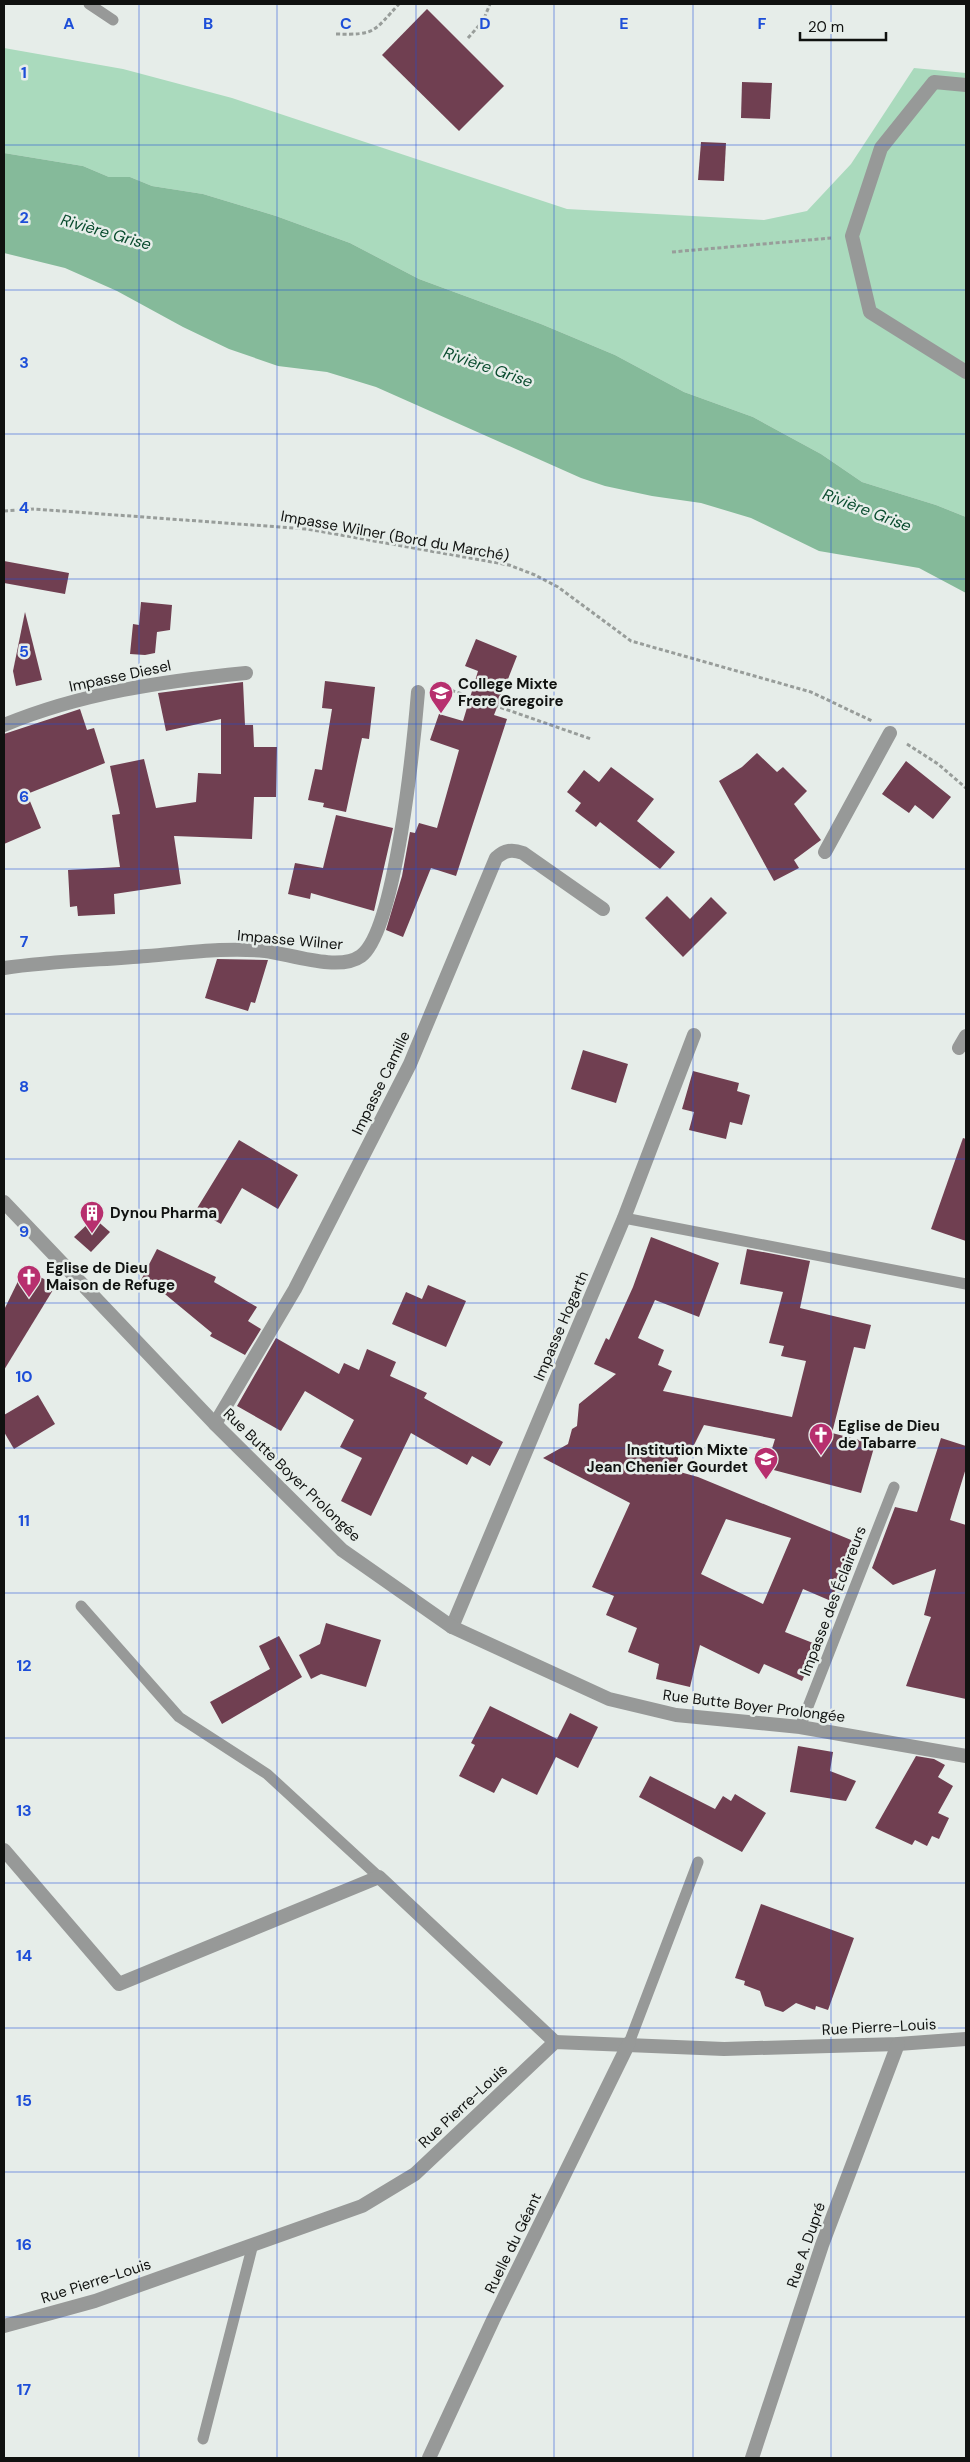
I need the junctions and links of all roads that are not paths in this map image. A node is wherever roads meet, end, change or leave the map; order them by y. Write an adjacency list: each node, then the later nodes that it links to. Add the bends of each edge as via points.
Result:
1 (89, 4): 2 (lane)
2 (113, 20)
3 (966, 85): 4 (street, via 934,82 881,148 852,236 870,312)
4 (966, 372)
5 (246, 673): 7 (street, Impasse Diesel, via 163,681 81,700)
6 (418, 692): 11 (street, Impasse Wilner, via 411,768 393,876 374,940 362,955 352,961 317,961 264,951 220,951)
7 (4, 725)
8 (890, 733): 9 (street)
9 (825, 852)
10 (603, 909): 18 (street, Impasse Camille, via 523,853 514,850 496,858 410,1064 295,1289)
11 (4, 968)
12 (694, 1035): 16 (street, Impasse Hogarth)
13 (966, 1036): 14 (street)
14 (959, 1048)
15 (4, 1202): 18 (street, Rue Butte Boyer Prolongée)
16 (624, 1218): 17 (lane); 21 (street, Impasse Hogarth)
17 (966, 1284)
18 (215, 1424): 21 (street, Rue Butte Boyer Prolongée, via 342,1550)
19 (894, 1487): 22 (lane, Impasse des Éclaireurs)
20 (81, 1606): 26 (lane, via 179,1717 267,1774)
21 (452, 1626): 22 (street, Rue Butte Boyer Prolongée, via 609,1698 676,1715)
22 (800, 1726): 23 (street, Rue Butte Boyer Prolongée)
23 (966, 1756)
24 (4, 1850): 26 (street, via 119,1984)
25 (698, 1862): 29 (lane)
26 (379, 1877): 28 (street)
27 (966, 2039): 30 (street, Rue Pierre-Louis)
28 (555, 2042): 29 (street, Rue Pierre-Louis); 31 (street, Rue Pierre-Louis, via 415,2174 362,2206)
29 (629, 2043): 30 (street, Rue Pierre-Louis, via 724,2049); 34 (street, Ruelle du Géant)
30 (898, 2044): 35 (street, Rue A. Dupré, via 822,2245)
31 (252, 2244): 32 (street, Rue Pierre-Louis, via 95,2301); 33 (lane)
32 (4, 2326)
33 (203, 2439)
34 (429, 2458)
35 (752, 2458)

